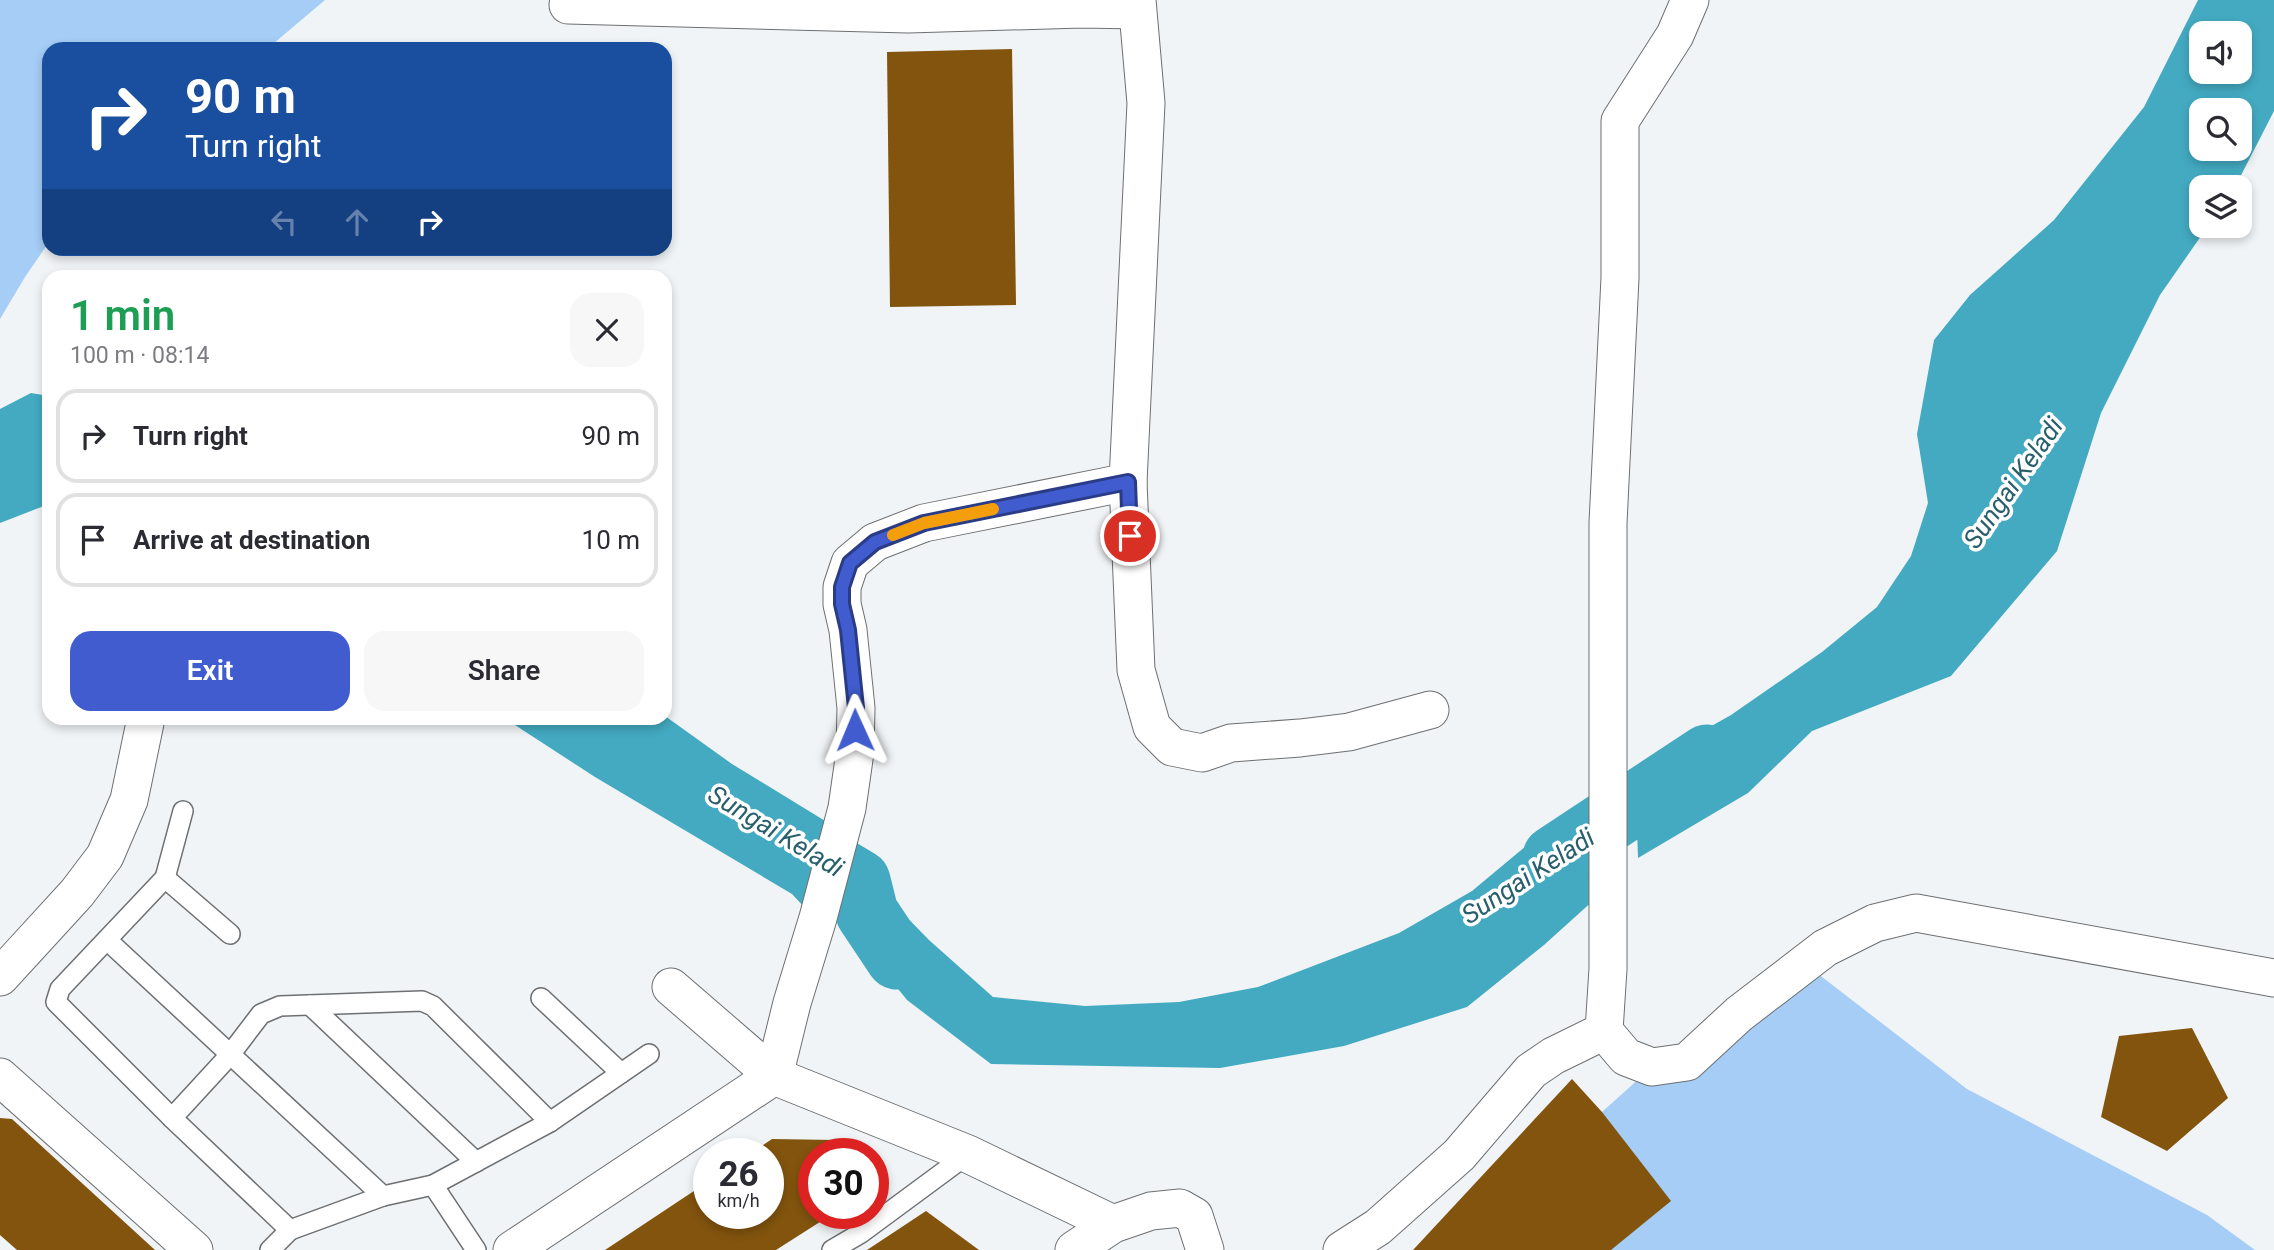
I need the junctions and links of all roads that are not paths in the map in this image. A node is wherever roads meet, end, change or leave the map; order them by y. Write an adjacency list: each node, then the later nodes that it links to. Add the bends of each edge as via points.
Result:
1 (1690, 0): 16 (street, via 1675,35 1620,121 1620,278 1608,523 1608,969)
2 (568, 5): 3 (street, via 908,14)
3 (1137, 5): 4 (street, via 1146,103)
4 (1128, 482): 5 (street, via 1136,670 1152,727 1172,747 1202,753 1231,743 1349,732); 20 (street, via 924,523 875,542 850,563 842,604 856,708 847,808)
5 (1430, 710)
6 (145, 725): 11 (street, via 129,800 106,856)
7 (183, 811): 8 (lane)
8 (165, 878): 9 (lane); 10 (lane)
9 (230, 934)
10 (107, 940): 18 (lane); 22 (lane, via 60,989 56,1002)
11 (0, 977)
12 (2274, 978): 16 (street, via 1916,913 1875,923 1825,948 1739,1014 1687,1062 1652,1067 1626,1057)
13 (671, 987): 20 (street)
14 (541, 998): 19 (lane)
15 (310, 1005): 18 (lane, via 280,1006 261,1014); 23 (lane, via 422,1001 433,1006); 25 (lane)
16 (1604, 1031): 37 (street, via 1531,1071 1459,1154 1378,1227)
17 (649, 1054): 19 (lane)
18 (229, 1056): 22 (lane); 27 (lane)
19 (621, 1073): 23 (lane)
20 (774, 1076): 24 (street); 33 (street)
21 (0, 1077): 30 (street)
22 (173, 1118): 29 (lane)
23 (550, 1122): 25 (lane)
24 (968, 1154): 28 (street); 34 (lane)
25 (476, 1162): 26 (lane)
26 (433, 1185): 27 (lane); 32 (lane)
27 (383, 1196): 29 (lane)
28 (1112, 1224): 35 (street); 36 (street, via 1151,1211 1180,1208 1194,1216)
29 (290, 1230): 31 (lane)
30 (194, 1250)
31 (271, 1250)
32 (476, 1250)
33 (512, 1250)
34 (832, 1250)
35 (1074, 1250)
36 (1205, 1250)
37 (1342, 1250)

